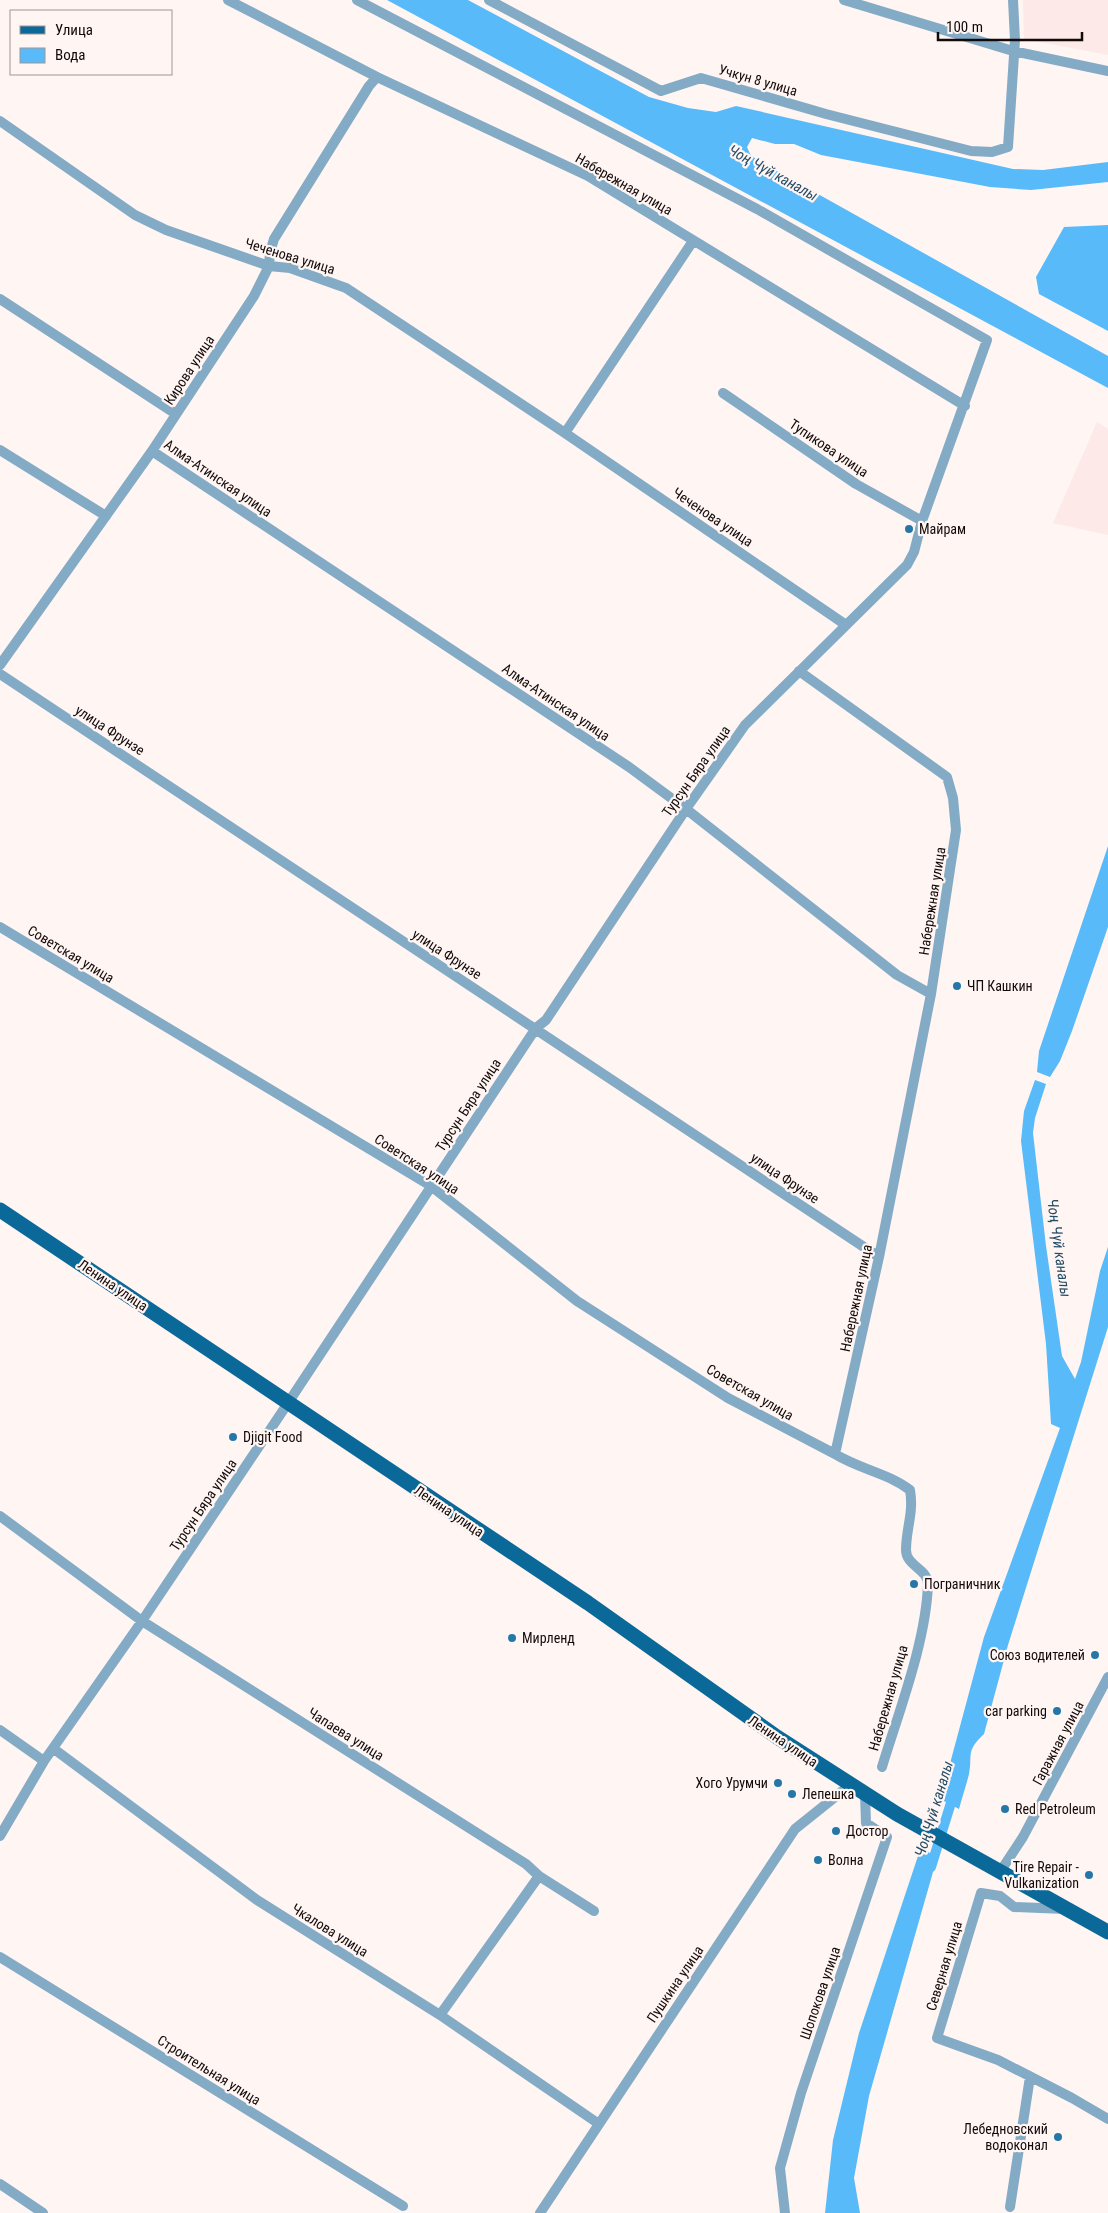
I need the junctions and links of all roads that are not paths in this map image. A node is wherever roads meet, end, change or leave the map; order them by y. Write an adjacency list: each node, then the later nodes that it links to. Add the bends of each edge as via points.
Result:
1 (228, 0): 8 (street, Набережная улица)
2 (357, 0): 14 (street, Турсун Бяра улица, via 757,210 987,340)
3 (489, 0): 6 (street, Учкун 8 улица, via 661,91 701,78 971,151 992,152 1008,147)
4 (844, 0): 6 (street)
5 (1013, 0): 6 (street)
6 (1013, 51): 7 (street)
7 (1108, 71)
8 (377, 77): 10 (street, Набережная улица, via 588,176); 11 (street, Кирова улица, via 274,239)
9 (0, 121): 11 (street, Чеченова улица, via 135,216)
10 (693, 241): 14 (street, Набережная улица); 16 (street)
11 (269, 266): 15 (street, Кирова улица, via 254,296); 16 (street, Чеченова улица, via 290,268 346,288)
12 (0, 299): 15 (street)
13 (723, 393): 20 (street, Тупикова улица, via 856,484)
14 (965, 406): 20 (street, Турсун Бяра улица)
15 (176, 414): 18 (street, Кирова улица)
16 (565, 433): 21 (street, Чеченова улица)
17 (0, 450): 19 (street)
18 (152, 451): 19 (street, Кирова улица); 25 (street, Алма-Атинская улица)
19 (106, 516): 22 (street, Кирова улица)
20 (922, 521): 21 (street, Турсун Бяра улица, via 907,565)
21 (846, 625): 23 (street, Турсун Бяра улица)
22 (0, 666)
23 (799, 671): 25 (street, Турсун Бяра улица, via 745,726); 27 (street, Набережная улица, via 947,777 956,830)
24 (0, 674): 28 (street, улица Фрунзе)
25 (686, 809): 27 (street, Алма-Атинская улица, via 897,975); 28 (street, Турсун Бяра улица, via 546,1020)
26 (0, 927): 29 (street, Советская улица)
27 (931, 994): 31 (street, Набережная улица)
28 (536, 1028): 29 (street, Турсун Бяра улица); 31 (street, улица Фрунзе)
29 (431, 1186): 32 (street, Турсун Бяра улица); 33 (street, Советская улица, via 577,1301 728,1398)
30 (0, 1210): 32 (main road, Ленина улица)
31 (879, 1257): 33 (street, Набережная улица)
32 (288, 1403): 35 (street, Турсун Бяра улица); 42 (main road, Ленина улица, via 588,1603 777,1738)
33 (835, 1454): 41 (street, Набережная улица, via 902,1483 910,1490 913,1506 906,1553 928,1582 924,1624)
34 (0, 1516): 35 (street, Чапаева улица)
35 (142, 1621): 39 (street, Турсун Бяра улица); 46 (street, Чапаева улица, via 526,1864)
36 (1108, 1677): 37 (street, Гаражная улица)
37 (1103, 1696): 45 (street, Гаражная улица)
38 (0, 1730): 40 (street)
39 (54, 1749): 40 (street, Турсун Бяра улица); 51 (street, Чкалова улица, via 257,1900)
40 (44, 1761): 44 (street, Турсун Бяра улица)
41 (882, 1767)
42 (850, 1785): 43 (main road, Ленина улица); 54 (street, Пушкина улица, via 795,1828)
43 (865, 1794): 45 (main road, Ленина улица); 60 (street, Шопокова улица, via 866,1823 887,1837 782,2158 780,2168)
44 (0, 1836)
45 (1000, 1872): 47 (main road, Ленина улица)
46 (539, 1876): 48 (street, Чапаева улица); 51 (street)
47 (1068, 1910): 49 (main road, Ленина улица); 52 (street, Северная улица, via 1014,1907 1000,1896 981,1893 937,2038 998,2060)
48 (594, 1911)
49 (1108, 1932)
50 (0, 1957): 56 (street, Строительная улица)
51 (440, 2015): 54 (street, Чкалова улица)
52 (1030, 2077): 53 (street, Северная улица); 57 (street)
53 (1108, 2119)
54 (599, 2124): 59 (street, Пушкина улица)
55 (0, 2184): 58 (street)
56 (403, 2206)
57 (1010, 2207)
58 (43, 2213)
59 (540, 2213)
60 (785, 2213)

